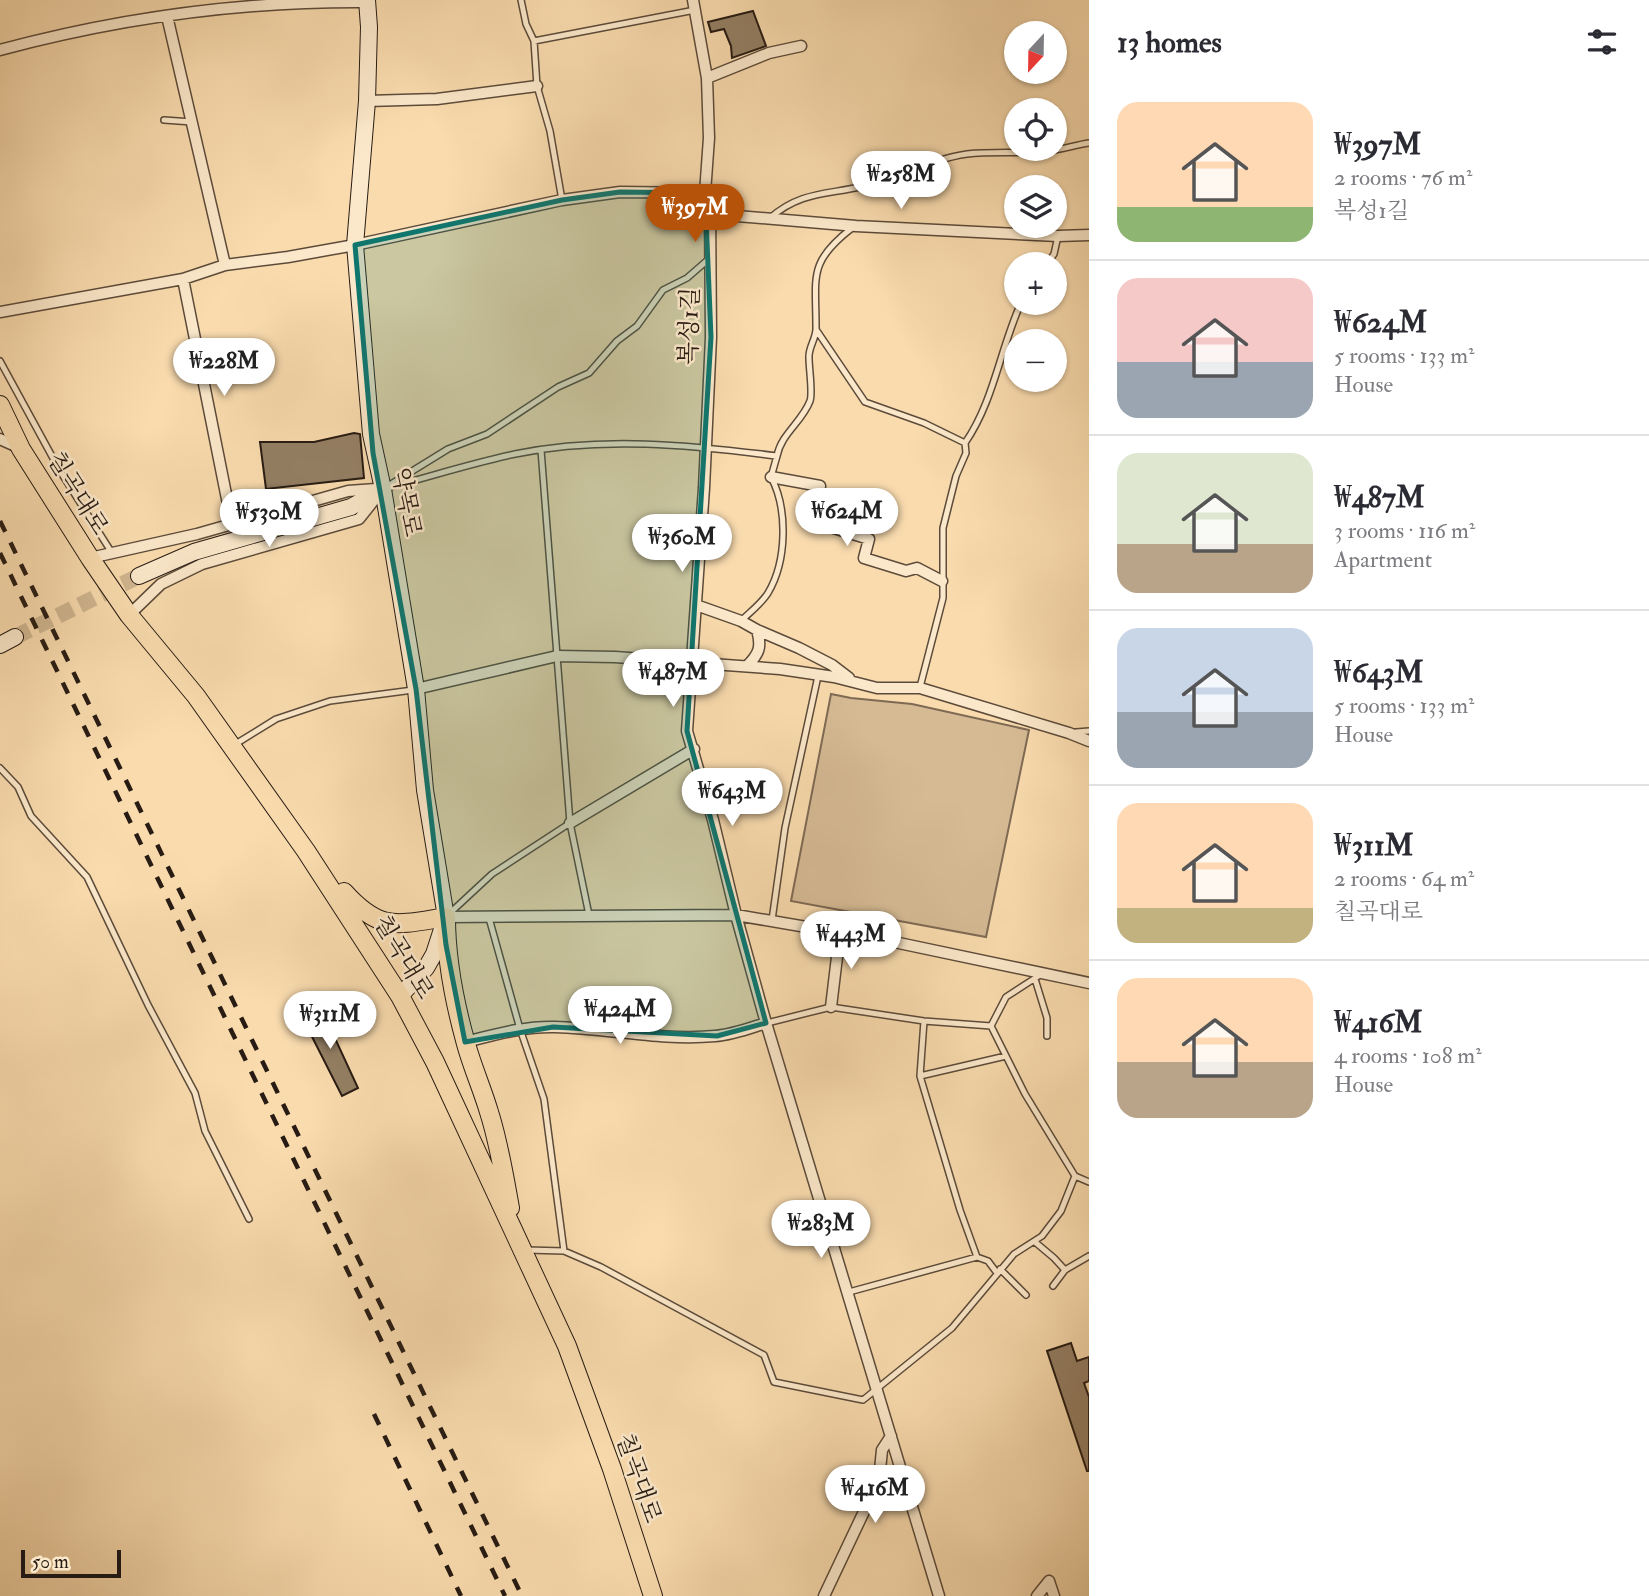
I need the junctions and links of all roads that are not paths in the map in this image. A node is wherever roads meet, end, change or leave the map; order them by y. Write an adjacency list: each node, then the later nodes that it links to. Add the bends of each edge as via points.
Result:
1 (521, 0): 5 (lane)
2 (367, 1): 4 (street); 10 (street, 약목로)
3 (694, 5): 5 (lane); 8 (street, 복성1길)
4 (167, 16): 7 (street); 12 (street)
5 (534, 41): 9 (lane)
6 (801, 46): 8 (street, via 769,53)
7 (0, 50)
8 (707, 78): 14 (street, 복성1길)
9 (537, 86): 10 (street, via 437,99); 15 (lane)
10 (367, 101): 22 (street, 약목로)
11 (164, 120): 12 (lane)
12 (192, 122): 24 (street)
13 (1089, 144): 17 (lane, via 945,159 880,182 802,198)
14 (705, 193): 15 (street, via 620,192); 16 (street, 복성1길)
15 (562, 200): 22 (street)
16 (710, 208): 17 (street); 23 (street, 복성1길)
17 (769, 218): 18 (street)
18 (856, 226): 19 (street); 28 (lane, via 821,257 815,285)
19 (1004, 233)
20 (1089, 235): 21 (street)
21 (1067, 236)
22 (355, 244): 24 (street); 38 (street, 약목로, via 371,434)
23 (711, 257): 33 (street, 복성1길); 38 (lane, via 687,278 663,290 636,326 589,373)
24 (225, 265): 25 (street)
25 (183, 279): 26 (street); 39 (street)
26 (0, 312)
27 (1016, 315): 32 (lane, via 987,403)
28 (817, 331): 32 (lane, via 865,402); 36 (lane, via 808,351 811,400 779,443)
29 (0, 361): 40 (lane, via 60,471)
30 (0, 405): 34 (main road, 칠곡대로)
31 (0, 439): 34 (street)
32 (965, 443): 43 (lane, via 943,528)
33 (704, 447): 35 (lane, via 625,443); 36 (lane); 44 (street, 복성1길)
34 (21, 449): 41 (main road, 칠곡대로)
35 (541, 450): 38 (lane); 50 (lane)
36 (777, 456): 37 (lane)
37 (771, 477): 43 (street, via 820,486 814,518 869,539 864,558 906,571 917,568); 46 (lane, via 782,516 779,563 768,594)
38 (383, 489): 39 (street, via 348,491); 42 (street, via 351,507 194,552); 45 (street, via 359,519 202,564 161,584); 56 (street, 약목로)
39 (232, 524): 40 (street)
40 (112, 553): 41 (street)
41 (90, 558): 45 (main road, 칠곡대로)
42 (139, 576)
43 (943, 581): 55 (lane, via 943,598)
44 (696, 605): 46 (street); 51 (street, 복성1길)
45 (129, 615): 60 (main road, 칠곡대로)
46 (741, 621): 47 (street)
47 (757, 630): 52 (street, via 758,654); 54 (street, via 832,665)
48 (15, 637): 49 (street)
49 (0, 645)
50 (557, 656): 51 (street); 56 (street); 63 (lane)
51 (692, 663): 52 (street); 61 (street, 복성1길, via 687,731)
52 (747, 666): 53 (street)
53 (818, 676): 54 (street); 69 (lane, via 785,828)
54 (854, 682): 55 (street, via 877,688)
55 (920, 688): 58 (street)
56 (416, 689): 60 (lane, via 330,701 276,719); 68 (street, 약목로, via 425,790)
57 (1089, 731): 58 (lane)
58 (1069, 733): 59 (street)
59 (1089, 741)
60 (232, 746): 64 (main road, 칠곡대로)
61 (694, 749): 63 (street); 67 (street, 복성1길)
62 (0, 768): 85 (lane, via 18,787 31,816 87,877 195,1093 205,1131)
63 (570, 823): 66 (lane); 68 (lane, via 492,874)
64 (306, 851): 68 (main road, via 370,918 386,924); 73 (main road, 칠곡대로)
65 (488, 915): 66 (street); 68 (street); 78 (lane)
66 (589, 915): 67 (street)
67 (736, 915): 69 (street); 76 (street, 복성1길)
68 (446, 917): 73 (street, 약목로, via 426,968); 80 (main road, via 446,945)
69 (772, 922): 70 (street)
70 (840, 932): 71 (street); 74 (street)
71 (1039, 976): 72 (street); 77 (lane, via 1006,997); 79 (lane)
72 (1089, 983)
73 (400, 996): 86 (main road, 칠곡대로)
74 (831, 1007): 75 (lane); 76 (lane)
75 (924, 1021): 77 (lane); 82 (lane)
76 (766, 1023): 78 (street, via 717,1036); 95 (street, 복성1길)
77 (991, 1026): 81 (lane)
78 (520, 1029): 80 (street); 89 (lane, via 544,1099)
79 (1047, 1036)
80 (465, 1042): 86 (main road, via 489,1112)
81 (1006, 1056): 82 (lane); 83 (lane)
82 (920, 1076): 91 (lane)
83 (1075, 1176): 84 (lane); 87 (lane, via 1061,1211)
84 (1089, 1182)
85 (249, 1219)
86 (514, 1230): 88 (main road, 칠곡대로)
87 (1035, 1242): 92 (lane); 93 (lane, via 1014,1254)
88 (523, 1250): 89 (lane); 99 (main road, 칠곡대로, via 567,1346)
89 (564, 1251): 97 (lane, via 764,1355 774,1382 863,1400)
90 (1089, 1256): 92 (lane)
91 (977, 1258): 93 (lane); 95 (lane)
92 (1065, 1270): 94 (lane)
93 (998, 1271): 96 (lane); 97 (lane, via 952,1328)
94 (1053, 1286)
95 (848, 1292): 97 (street, 복성1길)
96 (1026, 1295)
97 (877, 1389): 98 (street, 복성1길)
98 (891, 1436): 100 (street, via 882,1450 868,1503); 101 (street, 복성1길)
99 (653, 1596)
100 (824, 1596)
101 (939, 1596)
102 (1037, 1596): 103 (street, via 1049,1581)
103 (1054, 1596)

